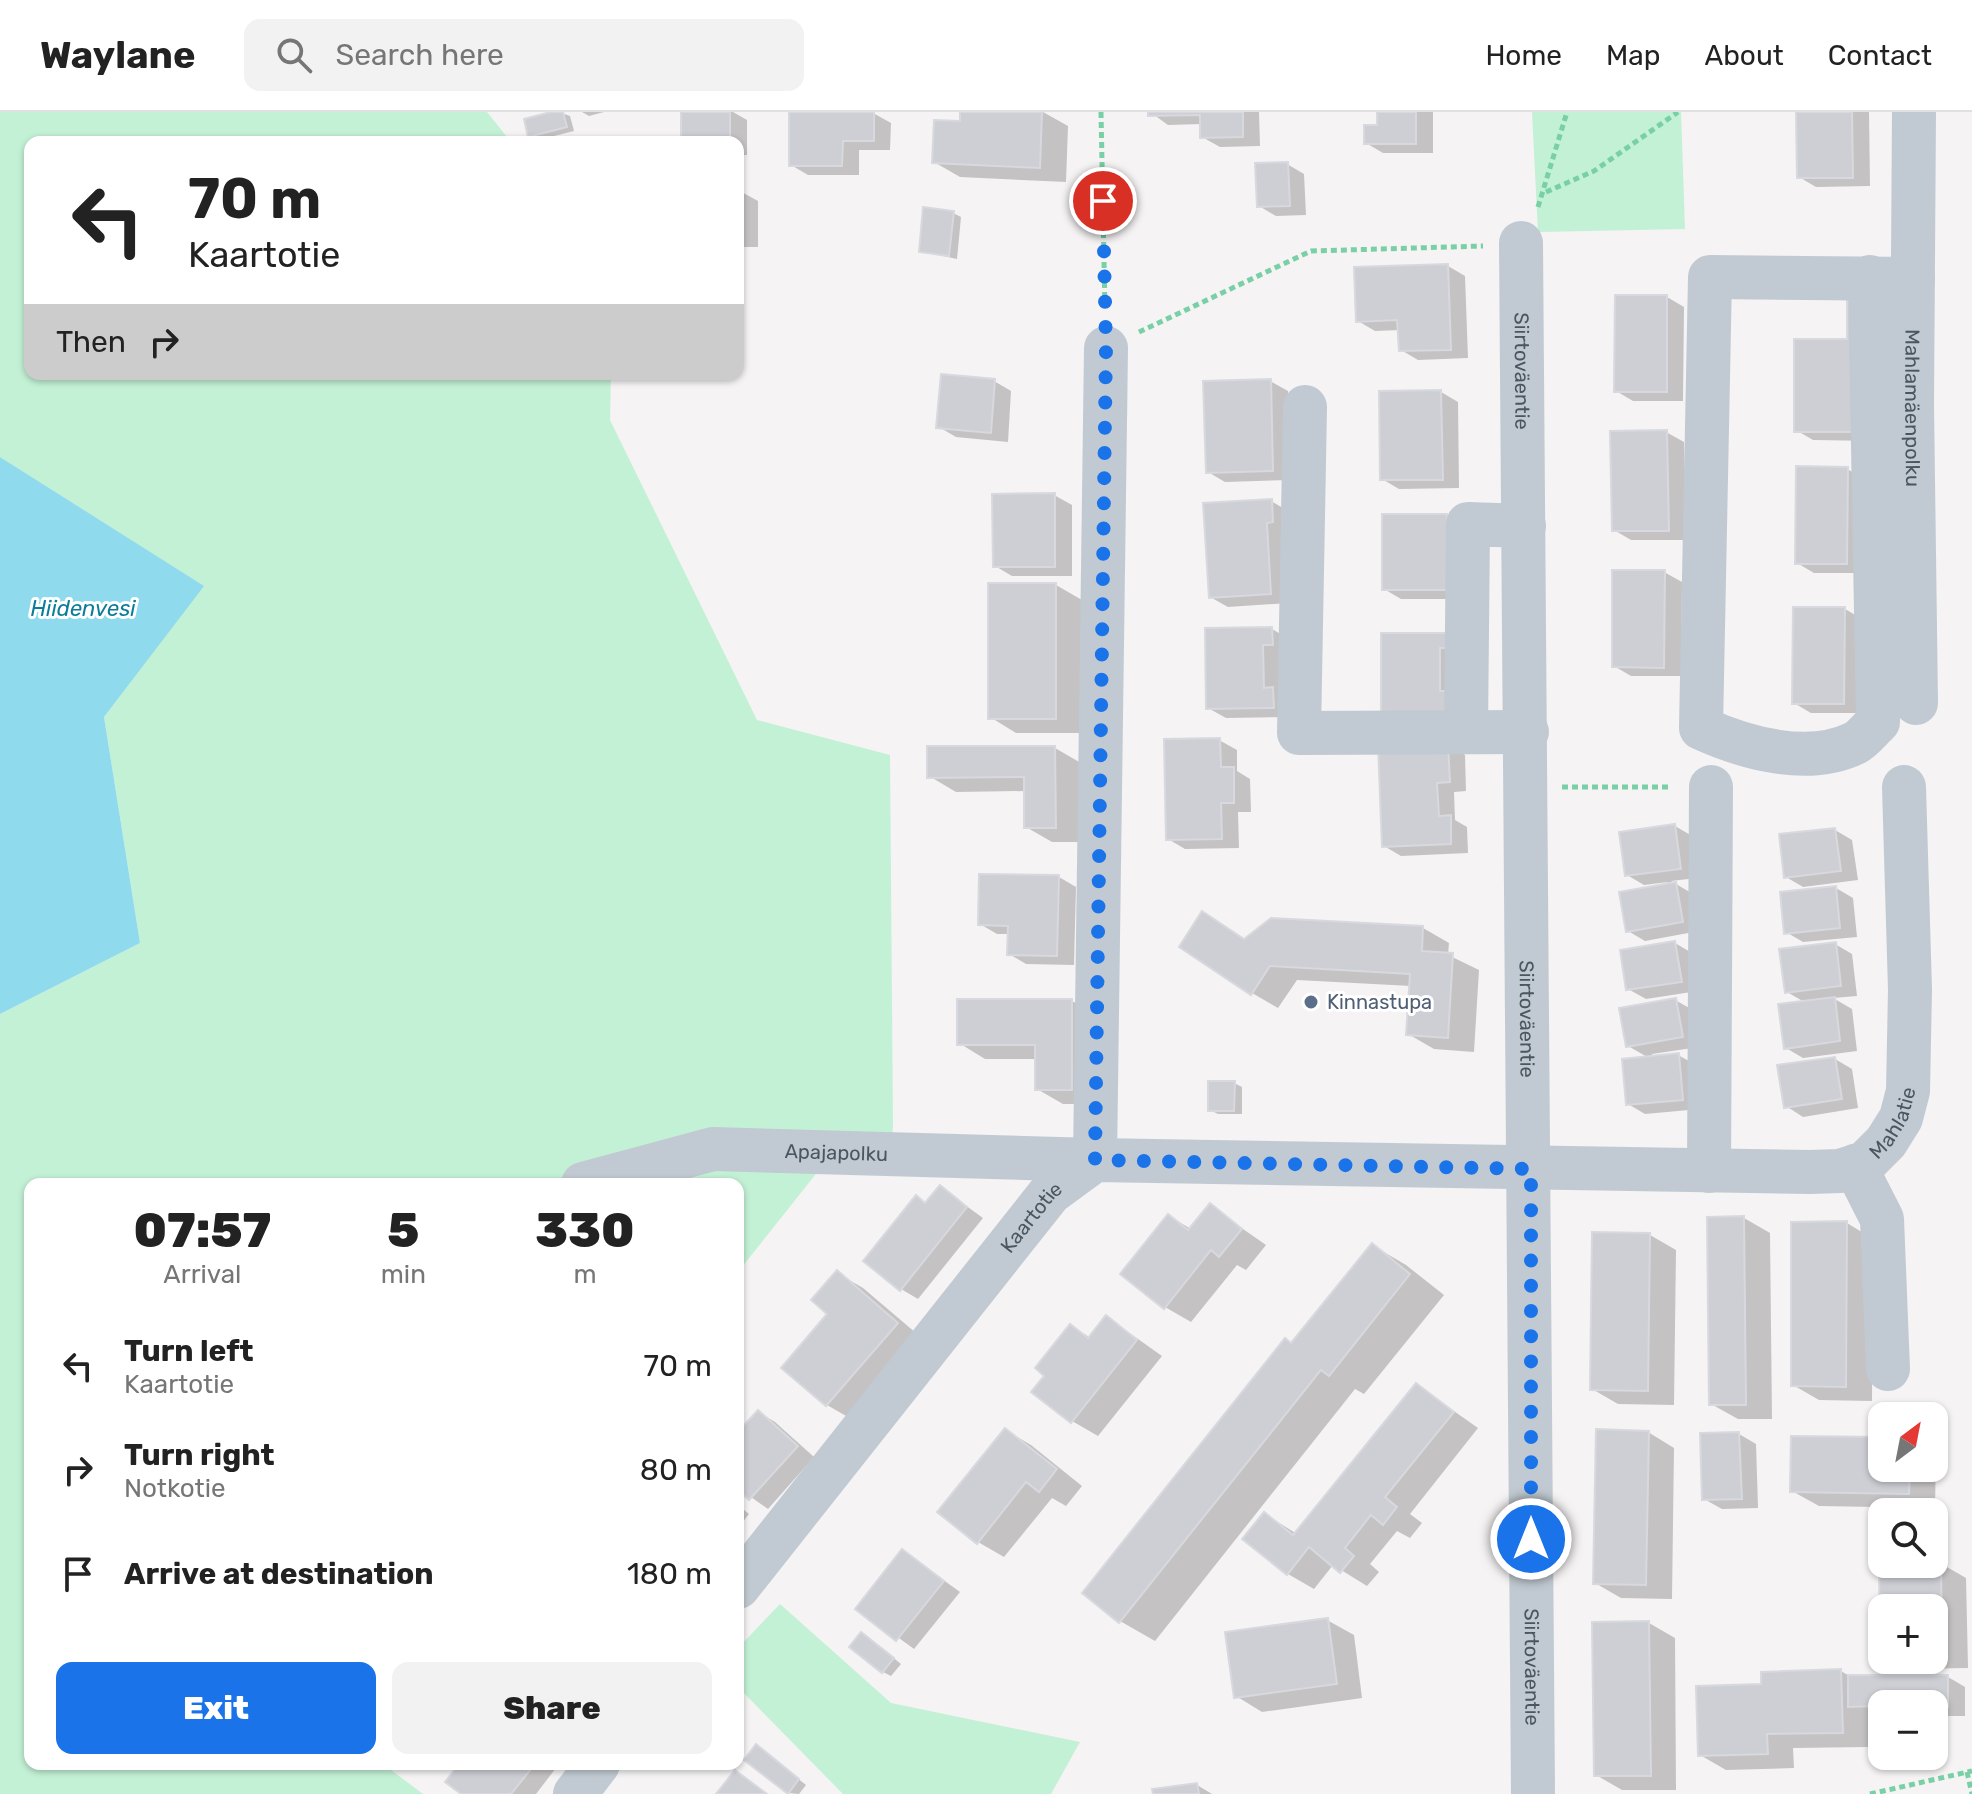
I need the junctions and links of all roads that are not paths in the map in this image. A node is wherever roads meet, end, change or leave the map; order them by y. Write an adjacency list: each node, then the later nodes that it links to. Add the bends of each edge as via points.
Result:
1 (1914, 112): 4 (street, Mahlamäenpolku)
2 (1521, 243): 7 (street, Siirtoväentie)
3 (1870, 277): 3 (street, via 1710,277 1701,728 1739,744 1822,752 1856,743 1878,722); 4 (street)
4 (1913, 279): 8 (street, Mahlamäenpolku)
5 (1106, 348): 13 (street)
6 (1305, 407): 9 (street, via 1299,733)
7 (1524, 526): 9 (street, via 1468,524); 10 (street, Siirtoväentie)
8 (1916, 703)
9 (1466, 732): 10 (street)
10 (1527, 732): 15 (street, Siirtoväentie)
11 (1711, 787): 16 (street)
12 (1904, 787): 14 (street, Mahlatie, via 1908,1091 1901,1118 1886,1142)
13 (1095, 1160): 15 (street); 17 (street, Apajapolku, via 713,1149); 19 (street, Kaartotie, via 1050,1193)
14 (1855, 1166): 16 (street, Mahlatie, via 1840,1171); 18 (street, via 1882,1219)
15 (1531, 1169): 16 (street, Mahlatie); 22 (street, Siirtoväentie)
16 (1709, 1171)
17 (605, 1178)
18 (1888, 1369)
19 (744, 1579)
20 (593, 1770): 21 (street)
21 (575, 1794)
22 (1533, 1794)

